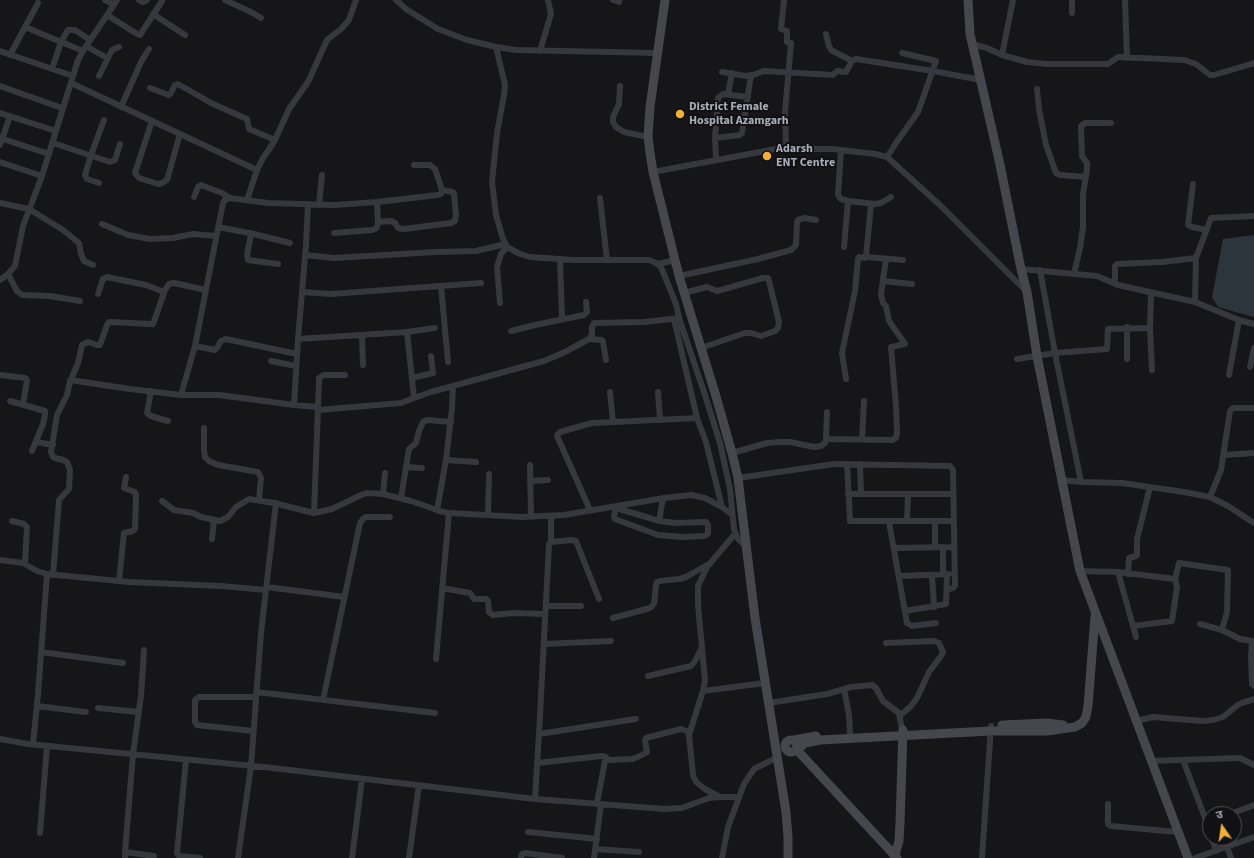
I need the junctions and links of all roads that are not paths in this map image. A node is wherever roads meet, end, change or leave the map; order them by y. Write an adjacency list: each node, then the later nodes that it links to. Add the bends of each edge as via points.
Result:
1 (105, 0): 16 (street)
2 (139, 0): 3 (street)
3 (147, 0)
4 (225, 0): 20 (street)
5 (356, 0): 69 (street, via 349,20 323,46 308,82 293,102)
6 (396, 0): 28 (street, via 438,29)
7 (548, 0): 32 (street, via 551,14)
8 (665, 0): 33 (street)
9 (784, 0): 45 (street, via 781,29 787,31 787,42 791,43)
10 (968, 0): 26 (street)
11 (1013, 0): 36 (street)
12 (1072, 0): 17 (street)
13 (1125, 0): 38 (street)
14 (162, 1): 18 (street)
15 (38, 3): 21 (street)
16 (115, 3): 19 (street)
17 (1072, 12)
18 (153, 14): 19 (street, via 140,35); 22 (street)
19 (107, 16): 24 (street)
20 (261, 18)
21 (25, 27): 25 (street); 35 (street)
22 (185, 34)
23 (826, 34): 39 (street, via 831,50)
24 (90, 40): 25 (street, via 70,29); 29 (street)
25 (61, 42): 29 (street); 41 (street)
26 (972, 44): 36 (street); 49 (street)
27 (119, 47): 37 (street, via 112,50)
28 (496, 47): 32 (street); 110 (street, via 505,85 492,182 493,200)
29 (84, 48): 37 (street); 47 (street)
30 (149, 49): 57 (street)
31 (0, 51): 35 (street)
32 (540, 51): 33 (street)
33 (658, 53): 66 (street)
34 (902, 53): 42 (street, via 936,61)
35 (10, 55): 41 (street)
36 (1002, 55): 38 (street, via 1047,64 1108,64 1116,58)
37 (107, 58): 48 (street)
38 (1127, 58): 40 (street, via 1184,60 1196,64 1210,75)
39 (852, 61): 42 (street, via 856,59); 45 (street, via 846,72 837,71 833,75)
40 (1254, 63)
41 (52, 69): 47 (street)
42 (934, 71): 49 (street); 76 (street, via 916,116)
43 (722, 72): 44 (street)
44 (732, 73): 46 (street); 55 (street)
45 (788, 73): 46 (street, via 764,71); 72 (street)
46 (751, 75): 56 (street)
47 (73, 76): 50 (street)
48 (99, 76)
49 (981, 80): 123 (street)
50 (71, 83): 57 (street); 58 (street)
51 (0, 86): 58 (street)
52 (620, 86): 66 (street, via 619,104 613,122 624,132)
53 (150, 88): 69 (street, via 169,95 178,84 213,104 247,119 250,130)
54 (1037, 89): 84 (street, via 1044,132 1056,173)
55 (728, 94): 56 (street); 67 (street, via 718,98)
56 (748, 97): 67 (street, via 742,133)
57 (121, 107): 62 (street)
58 (62, 108): 64 (street)
59 (0, 113): 60 (street)
60 (10, 116): 64 (street); 68 (street)
61 (104, 120): 75 (street)
62 (152, 121): 65 (street); 65 (street, via 135,174 139,178 158,184 167,180)
63 (1111, 123): 84 (street, via 1085,123 1081,126 1082,156 1087,165)
64 (56, 131): 70 (street)
65 (180, 134): 80 (street)
66 (648, 137): 81 (street)
67 (715, 138): 77 (street)
68 (1, 140): 74 (street)
69 (275, 140): 80 (street)
70 (53, 143): 74 (street); 75 (street)
71 (120, 144): 75 (street, via 114,162)
72 (786, 149): 73 (street); 77 (street)
73 (841, 150): 76 (street); 93 (street, via 838,195)
74 (49, 154): 83 (street)
75 (90, 155): 85 (street, via 85,177)
76 (887, 157): 137 (street, via 941,206)
77 (716, 160): 81 (street)
78 (0, 162): 83 (street)
79 (414, 165): 87 (street, via 432,166)
80 (257, 170): 92 (street)
81 (653, 172): 118 (street)
82 (322, 175): 98 (street)
83 (42, 176): 99 (street)
84 (1086, 177): 126 (street, via 1083,228)
85 (99, 183)
86 (1193, 184): 105 (street, via 1188,225)
87 (442, 190): 94 (street, via 438,195); 102 (street, via 453,192 455,196 456,216 455,221 451,223 400,229 392,221)
88 (194, 197): 90 (street, via 201,185)
89 (891, 197): 96 (street, via 881,203)
90 (230, 198): 92 (street); 104 (street, via 223,203)
91 (600, 198): 117 (street)
92 (247, 200): 97 (street)
93 (848, 201): 96 (street); 111 (street)
94 (377, 202): 98 (street); 102 (street)
95 (0, 203): 99 (street)
96 (871, 204): 113 (street)
97 (308, 205): 98 (street); 112 (street)
98 (319, 205)
99 (29, 209): 122 (street, via 78,242 81,246 80,254); 125 (street, via 17,260)
100 (1254, 216): 105 (street, via 1211,218)
101 (816, 220): 127 (street, via 804,218 796,222 796,245 791,250)
102 (378, 222): 106 (street, via 377,227 372,230)
103 (102, 224): 108 (street, via 128,235 150,239 193,234)
104 (218, 227): 107 (street); 108 (street)
105 (1207, 230): 114 (street)
106 (334, 233)
107 (251, 234): 109 (street); 120 (street, via 248,260)
108 (216, 236): 134 (street)
109 (290, 243)
110 (506, 246): 112 (street, via 476,251 334,258); 115 (street, via 530,257); 144 (street, via 497,267)
111 (844, 247)
112 (305, 255): 136 (street)
113 (866, 257): 116 (street); 177 (street, via 858,259 855,291 842,353)
114 (1196, 258): 132 (street, via 1117,264); 143 (street)
115 (560, 259): 117 (street); 146 (street)
116 (886, 259): 119 (street); 129 (street)
117 (607, 260): 121 (street, via 649,260)
118 (675, 260): 121 (street); 127 (street)
119 (903, 260)
120 (278, 264)
121 (658, 264): 145 (street, via 676,304)
122 (93, 265)
123 (1021, 269): 124 (street); 137 (street)
124 (1040, 270): 126 (street); 160 (street)
125 (8, 274): 128 (street); 141 (street, via 17,292 22,295)
126 (1074, 274): 132 (street, via 1096,276)
127 (679, 276): 139 (street)
128 (0, 280)
129 (883, 281): 131 (street); 198 (street, via 881,294 889,321 905,344 891,347 897,433 896,438 892,440)
130 (481, 283): 133 (street)
131 (912, 284)
132 (1115, 284): 138 (street)
133 (440, 286): 136 (street, via 332,294); 168 (street)
134 (206, 290): 135 (street, via 172,283 167,285); 157 (street)
135 (164, 292): 140 (street, via 146,285 107,277 103,279); 178 (street, via 153,324 109,322 100,345 83,343)
136 (302, 292): 155 (street)
137 (1027, 292): 163 (street)
138 (1151, 292): 143 (street); 151 (street)
139 (684, 293): 158 (street); 158 (street, via 707,287 717,291 768,278 779,322 778,328 761,336 751,332 745,333)
140 (98, 294)
141 (80, 301)
142 (586, 302): 146 (street, via 586,314)
143 (1195, 302): 147 (street)
144 (500, 303)
145 (677, 318): 156 (street, via 645,322 594,323); 192 (street); 240 (street, via 720,443 730,489)
146 (562, 319): 152 (street)
147 (1239, 320): 148 (street); 175 (street)
148 (1254, 324)
149 (435, 328): 153 (street)
150 (1127, 328): 151 (street); 160 (street, via 1108,329 1107,349); 165 (street)
151 (1150, 328): 172 (street)
152 (511, 331)
153 (407, 332): 154 (street); 176 (street)
154 (362, 335): 155 (street); 169 (street)
155 (298, 339): 161 (street)
156 (590, 339): 166 (street, via 602,340); 179 (street, via 544,361)
157 (195, 346): 161 (street, via 215,350 224,339); 183 (street)
158 (701, 348): 203 (street)
159 (1254, 348): 171 (street)
160 (1055, 353): 163 (street); 220 (street)
161 (297, 354): 170 (street)
162 (431, 356): 176 (street, via 433,373)
163 (1038, 356): 164 (street); 218 (street)
164 (1017, 359)
165 (1127, 359)
166 (606, 360)
167 (271, 361): 170 (street)
168 (448, 362)
169 (363, 365)
170 (296, 366): 188 (street)
171 (1250, 367)
172 (1152, 370)
173 (0, 375): 187 (street, via 27,380)
174 (345, 375): 189 (street, via 324,375 319,378)
175 (1229, 375)
176 (412, 378): 184 (street)
177 (846, 379)
178 (70, 380): 180 (street); 201 (street, via 67,396 56,418)
179 (453, 387): 184 (street); 195 (street)
180 (150, 391): 183 (street); 194 (street, via 147,413)
181 (610, 392): 196 (street)
182 (658, 392): 193 (street)
183 (182, 395): 188 (street, via 219,395)
184 (414, 398): 189 (street, via 401,403)
185 (10, 401): 187 (street)
186 (864, 401): 198 (street)
187 (23, 405): 200 (street, via 44,410 46,413)
188 (294, 405): 189 (street)
189 (317, 408): 237 (street)
190 (1254, 408): 205 (street, via 1233,408 1230,411)
191 (827, 412): 199 (street)
192 (697, 418): 193 (street); 234 (street, via 706,442)
193 (660, 420): 196 (street)
194 (168, 421)
195 (450, 422): 206 (street); 211 (street, via 422,422 416,443 409,448)
196 (613, 422): 236 (street, via 585,424 557,435)
197 (204, 428): 230 (street, via 205,457 218,464 258,472 261,478)
198 (862, 438): 199 (street)
199 (826, 439): 203 (street, via 821,446 780,442)
200 (36, 442): 201 (street); 202 (street)
201 (53, 445): 265 (street, via 53,457 66,461 70,470 69,489 59,500)
202 (32, 451)
203 (732, 453): 216 (street)
204 (1254, 453): 205 (street)
205 (1224, 454): 227 (street, via 1221,470)
206 (446, 460): 207 (street); 235 (street)
207 (476, 462)
208 (847, 464): 209 (street); 216 (street); 223 (street)
209 (860, 464): 224 (street); 226 (street, via 950,466 953,470)
210 (530, 465): 219 (street)
211 (406, 467): 212 (street); 228 (street)
212 (422, 468)
213 (385, 473): 222 (street)
214 (489, 474): 239 (street)
215 (126, 477): 272 (street, via 124,488 136,495 135,529 124,533)
216 (738, 478): 255 (street)
217 (548, 480): 219 (street)
218 (1061, 480): 220 (street); 263 (street)
219 (530, 481): 241 (street)
220 (1080, 482): 221 (street)
221 (1150, 487): 227 (street); 268 (street, via 1137,539 1137,555 1129,558)
222 (383, 494): 228 (street); 237 (street, via 367,493 332,509)
223 (848, 494): 224 (street); 250 (street, via 850,521)
224 (862, 494): 225 (street)
225 (908, 494): 226 (street); 247 (street)
226 (953, 494): 249 (street)
227 (1210, 497): 251 (street)
228 (401, 498): 235 (street)
229 (663, 498): 233 (street); 234 (street, via 698,496); 246 (street)
230 (259, 500): 232 (street); 244 (street, via 249,499 236,507 226,519)
231 (162, 501): 244 (street, via 174,510)
232 (276, 503): 237 (street); 273 (street)
233 (614, 507): 236 (street); 246 (street); 246 (street, via 615,519 658,535 683,537 708,534 706,522)
234 (722, 507): 240 (street)
235 (437, 510): 238 (street)
236 (590, 510): 242 (street)
237 (314, 513)
238 (449, 513): 239 (street); 274 (street)
239 (488, 515): 241 (street)
240 (732, 515): 252 (street)
241 (532, 516): 242 (street)
242 (552, 516): 254 (street)
243 (390, 517): 276 (street, via 366,517 361,520)
244 (214, 520): 253 (street)
245 (12, 521): 261 (street, via 27,527)
246 (659, 521)
247 (907, 521): 248 (street); 250 (street)
248 (935, 521): 249 (street); 259 (street)
249 (953, 521): 257 (street)
250 (889, 522): 258 (street)
251 (1254, 523)
252 (735, 534): 255 (street); 262 (street)
253 (212, 539)
254 (551, 542): 277 (street, via 576,541); 278 (street)
255 (747, 547): 300 (street)
256 (943, 547): 257 (street); 259 (street); 266 (street)
257 (954, 547): 267 (street)
258 (894, 548): 259 (street); 270 (street)
259 (936, 548)
260 (0, 560): 261 (street)
261 (25, 564): 265 (street, via 37,571)
262 (709, 564): 284 (street, via 686,577 657,582 654,604 650,608); 293 (street, via 698,586)
263 (1080, 571): 264 (street); 282 (street)
264 (1118, 572): 268 (street); 287 (street)
265 (50, 574): 272 (street); 296 (street)
266 (945, 574): 267 (street); 269 (street); 275 (street)
267 (955, 574): 275 (street, via 954,588)
268 (1128, 574): 271 (street)
269 (932, 575): 270 (street); 280 (street)
270 (899, 576): 281 (street)
271 (1175, 579): 287 (street, via 1177,587 1172,621); 288 (street, via 1179,563 1228,570 1227,612)
272 (119, 581): 273 (street)
273 (266, 588): 276 (street); 304 (street)
274 (442, 588): 283 (street, via 470,594 474,599 486,599 492,614); 297 (street)
275 (947, 590): 280 (street, via 946,604)
276 (344, 597): 306 (street)
277 (599, 599)
278 (546, 606): 279 (street); 283 (street)
279 (581, 606)
280 (934, 607): 281 (street)
281 (905, 611): 285 (street, via 907,623 912,626)
282 (1095, 612): 315 (street); 317 (street, via 1088,706 1082,723 1075,727 1047,731)
283 (546, 614): 292 (street)
284 (613, 618)
285 (936, 623)
286 (1200, 624): 288 (street)
287 (1133, 626): 289 (street)
288 (1222, 630): 294 (street, via 1237,638 1251,640)
289 (1136, 637)
290 (610, 641): 292 (street)
291 (886, 643): 313 (street, via 934,641 939,643 942,652 914,703)
292 (544, 644): 321 (street)
293 (702, 646): 299 (street, via 691,666); 303 (street, via 705,675)
294 (1253, 648): 301 (street)
295 (144, 650): 311 (street)
296 (41, 652): 298 (street); 308 (street)
297 (436, 659)
298 (124, 664)
299 (648, 676)
300 (765, 683): 303 (street); 307 (street)
301 (1254, 686)
302 (844, 689): 307 (street); 313 (street, via 874,686 881,699 896,709); 320 (street)
303 (703, 691): 322 (street)
304 (256, 695): 306 (street); 318 (street); 318 (street, via 199,697 195,700 197,725)
305 (1254, 699): 315 (street, via 1242,703 1223,717 1214,720 1153,717)
306 (323, 700): 312 (street)
307 (769, 703): 316 (street)
308 (37, 706): 310 (street); 324 (street)
309 (98, 708): 311 (street)
310 (86, 712)
311 (139, 712): 327 (street)
312 (434, 713)
313 (900, 715): 319 (street)
314 (636, 720): 321 (street)
315 (1136, 721): 332 (street)
316 (772, 726): 326 (street); 328 (street)
317 (990, 729): 319 (street); 368 (street)
318 (253, 731): 335 (street)
319 (902, 732): 320 (street); 326 (street, via 820,740); 358 (street, via 899,829)
320 (850, 733): 326 (street, via 821,735)
321 (539, 734): 333 (street)
322 (689, 735): 330 (street, via 681,729 648,737 645,739 647,752 644,754 632,759); 338 (street, via 694,778 699,784)
323 (0, 739): 324 (street)
324 (33, 744): 325 (street)
325 (47, 746): 327 (street); 348 (street)
326 (792, 746): 328 (street); 358 (street)
327 (133, 754): 329 (street); 356 (street)
328 (778, 757): 339 (street, via 754,769); 367 (street, via 786,812)
329 (186, 760): 335 (street); 359 (street, via 177,853 178,856)
330 (607, 760): 333 (street, via 602,756); 341 (street, via 604,763)
331 (1183, 760): 332 (street); 334 (street, via 1240,758); 344 (street)
332 (1150, 761): 347 (street)
333 (537, 764): 340 (street)
334 (1254, 765)
335 (251, 766): 336 (street); 360 (street)
336 (362, 779): 337 (street); 361 (street)
337 (419, 785): 340 (street); 362 (street)
338 (720, 796): 339 (street); 341 (street, via 682,808 669,809)
339 (739, 797): 366 (street, via 728,827)
340 (535, 799): 341 (street)
341 (599, 803): 350 (street)
342 (1108, 804): 347 (street, via 1108,824 1111,826)
343 (1254, 805): 345 (street)
344 (1203, 806)
345 (1242, 810)
346 (528, 832): 350 (street)
347 (1177, 832): 369 (street)
348 (40, 833)
349 (1254, 837): 352 (street)
350 (597, 839): 353 (street)
351 (1214, 846): 354 (street)
352 (1227, 847): 354 (street); 371 (street)
353 (596, 849): 355 (street); 365 (street)
354 (1216, 851): 370 (street)
355 (639, 852)
356 (125, 855): 357 (street)
357 (154, 856)
358 (895, 857)
359 (200, 858)
360 (238, 858)
361 (352, 858)
362 (409, 858)
363 (521, 858): 364 (street, via 525,853)
364 (562, 858)
365 (594, 858)
366 (722, 858)
367 (788, 858)
368 (982, 858)
369 (1188, 858)
370 (1195, 858)
371 (1231, 858)

